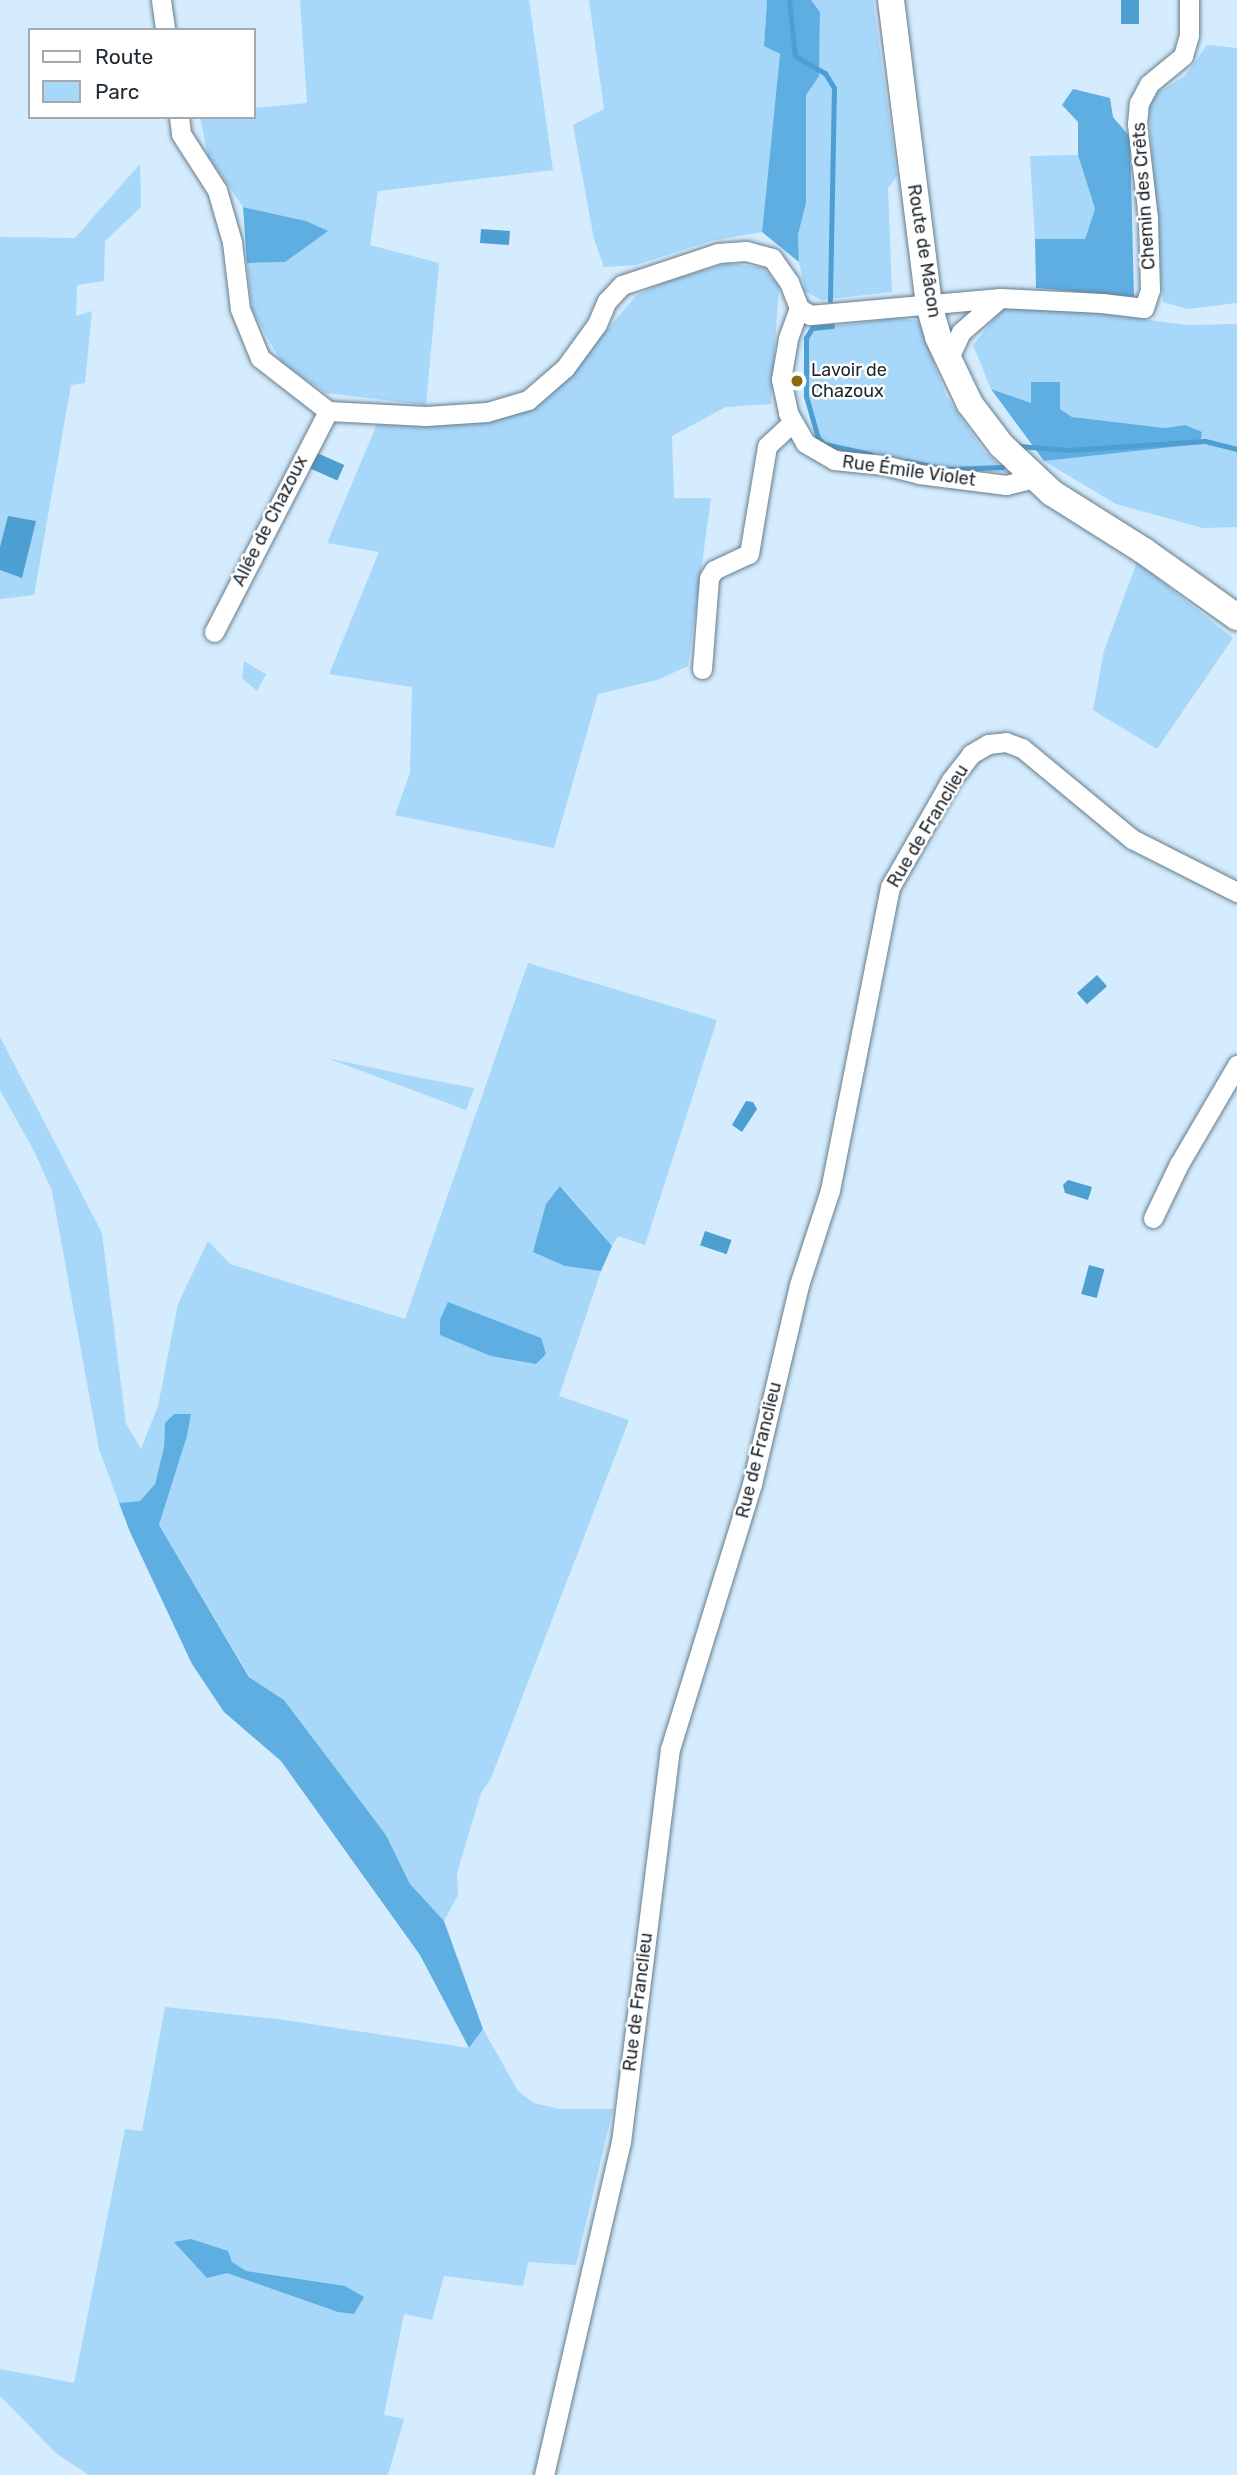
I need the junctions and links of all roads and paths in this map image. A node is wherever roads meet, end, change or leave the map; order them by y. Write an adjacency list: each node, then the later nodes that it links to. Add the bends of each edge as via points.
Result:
1 (161, 0): 4 (street)
2 (891, 0): 7 (street, Route de Mâcon)
3 (1189, 0): 6 (street, Chemin des Crêts, via 1189,36 1183,56 1149,84 1139,103 1150,290 1144,308)
4 (165, 28)
5 (179, 119): 10 (street, via 181,134 217,190 232,242 240,309 260,358)
6 (1000, 298): 7 (street, Chemin des Crêts); 9 (street, via 961,331)
7 (929, 304): 8 (street, Chemin des Crêts, via 810,314); 9 (street, Route de Mâcon)
8 (799, 307): 10 (street, via 772,258 746,251 718,253 622,285 565,368 528,400 487,412 426,416); 11 (street, Rue Émile Violet, via 781,379)
9 (948, 360): 12 (street, Route de Mâcon, via 970,404)
10 (328, 411): 14 (street, Allée de Chazoux)
11 (793, 422): 12 (street, Rue Émile Violet, via 805,443 834,460 1006,485); 15 (street, via 767,446 749,554 714,570 709,578)
12 (1018, 462): 13 (street, Route de Mâcon)
13 (1237, 617)
14 (214, 632)
15 (702, 669)
16 (1237, 892): 19 (street, Rue de Franclieu, via 1132,839 1022,748 1006,742 988,744 971,754 951,780 890,887 830,1190 799,1285 752,1484 670,1749 621,2142)
17 (1237, 1065): 18 (street)
18 (1153, 1218)
19 (544, 2475)

